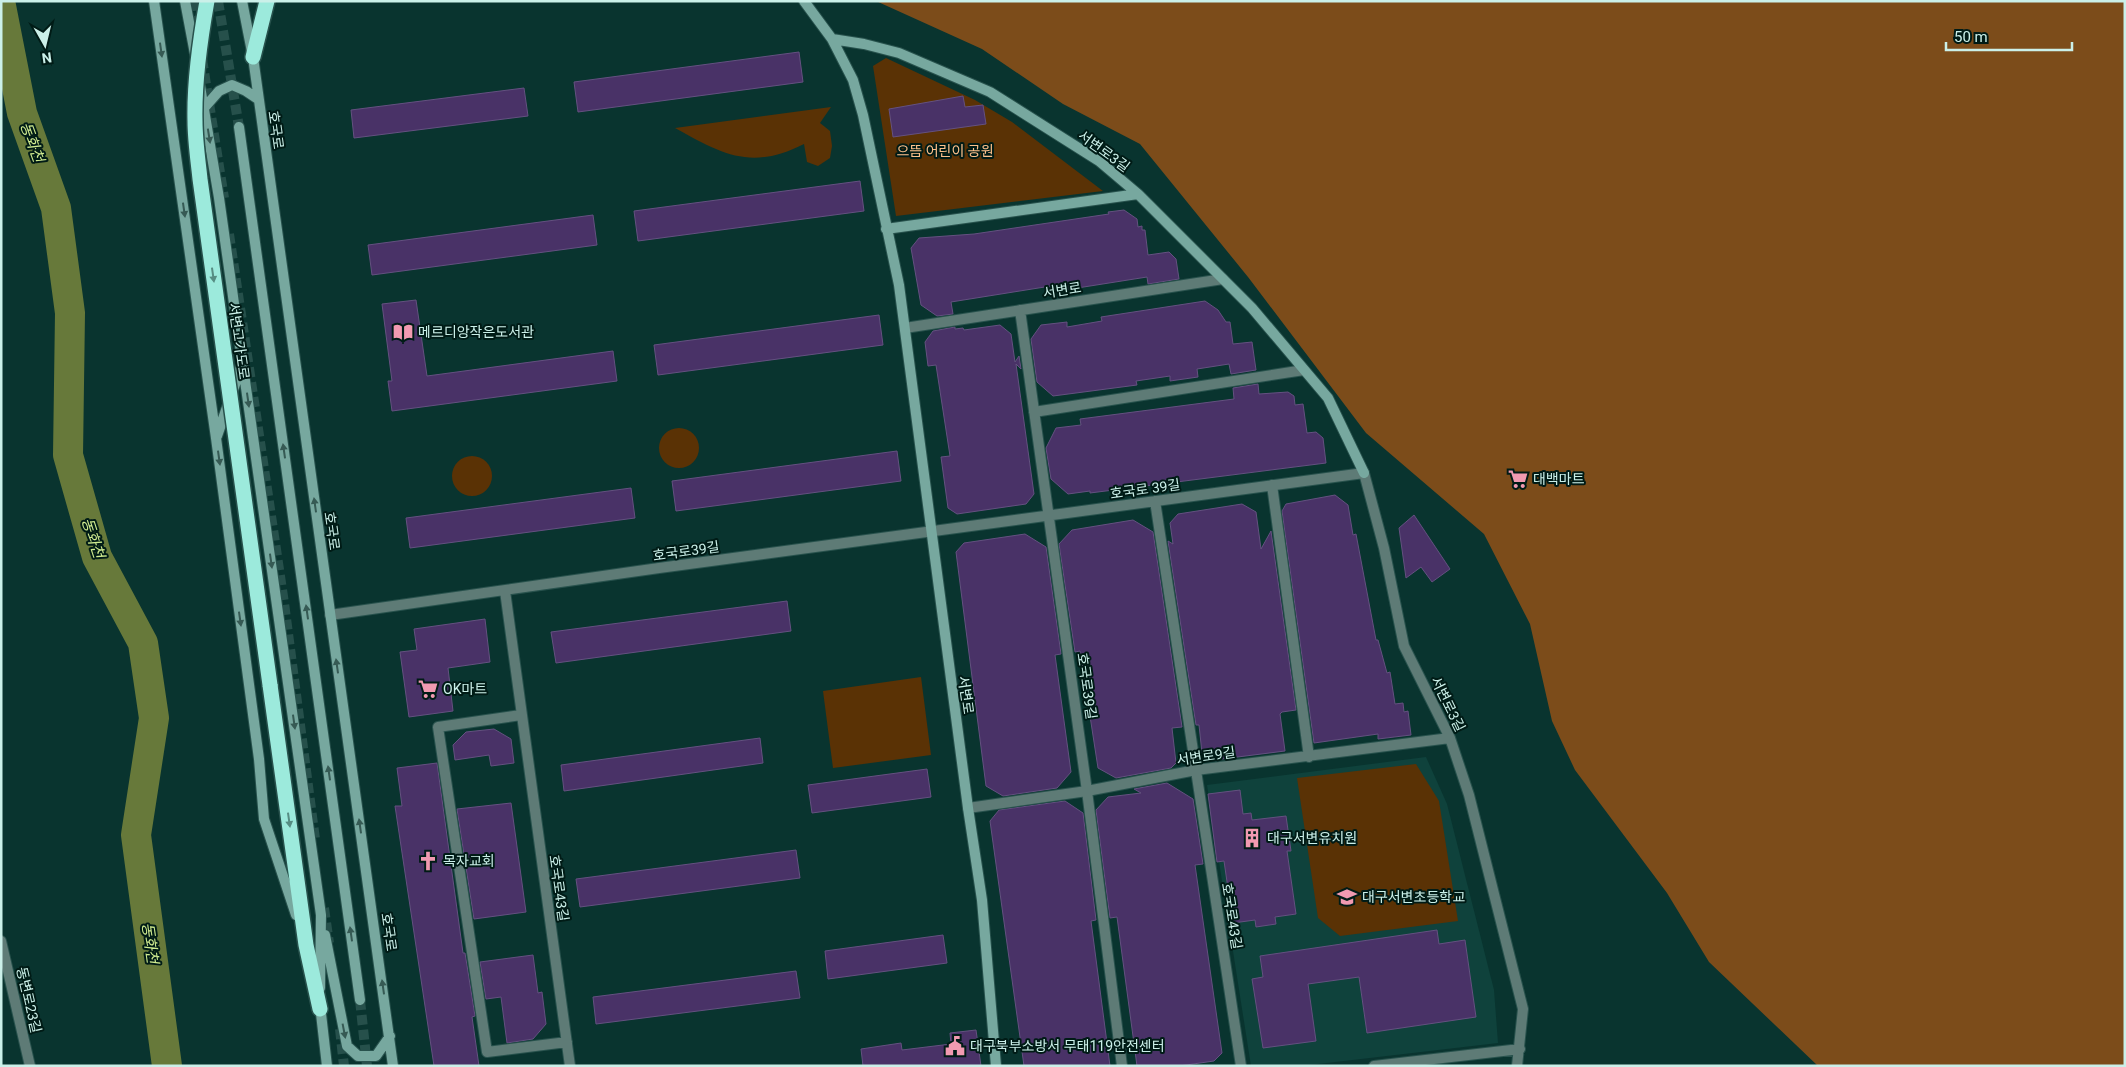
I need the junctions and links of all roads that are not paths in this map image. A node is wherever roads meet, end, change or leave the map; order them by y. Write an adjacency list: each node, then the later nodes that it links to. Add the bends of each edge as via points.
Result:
1 (154, 1): 20 (main road, one-way to 20)
2 (186, 1): 10 (main road)
3 (208, 1): 36 (highway, 서변고가도로, one-way to 36, bridge, via 196,82 195,121 200,179)
4 (242, 1): 8 (main road, 호국로)
5 (267, 1): 8 (highway)
6 (804, 1): 7 (main road, 서변로)
7 (832, 39): 12 (main road, 서변로3길, via 899,53 990,92 1099,161); 13 (main road, 서변로, via 853,80)
8 (253, 57): 9 (main road, 호국로)
9 (258, 99): 10 (main road, via 232,85 219,91); 27 (main road, 호국로, one-way to 9)
10 (204, 108): 17 (main road, one-way to 17)
11 (239, 127): 37 (main road, one-way to 11)
12 (1138, 194): 13 (main road); 14 (main road, 서변로3길)
13 (886, 229): 16 (main road, 서변로)
14 (1223, 279): 15 (street, 서변로); 18 (main road, 서변로3길)
15 (1020, 310): 16 (street, 서변로); 19 (street, 호국로39길)
16 (905, 328): 25 (main road, 서변로)
17 (243, 364): 20 (main road); 34 (main road, one-way to 34)
18 (1304, 370): 19 (street); 21 (main road, 서변로3길, via 1328,398)
19 (1034, 412): 24 (street, 호국로39길)
20 (216, 438): 36 (main road, one-way to 36, via 259,759 264,819)
21 (1364, 473): 22 (street, 호국로 39길); 29 (street, 서변로3길, via 1384,548 1404,646)
22 (1272, 485): 23 (street, 호국로 39길); 30 (street)
23 (1155, 501): 24 (street, 호국로 39길); 31 (street)
24 (1050, 517): 25 (street, 호국로 39길); 32 (street, 호국로39길)
25 (931, 532): 26 (street, 호국로39길); 33 (main road, 서변로)
26 (505, 591): 27 (street, 호국로39길); 28 (street)
27 (330, 615): 39 (main road, 호국로, one-way to 27)
28 (521, 715): 40 (street, 호국로43길); 40 (street, via 438,727 487,1052)
29 (1450, 738): 30 (street, 서변로9길); 41 (street, 서변로3길, via 1469,795 1523,1009)
30 (1309, 757): 31 (street, 서변로9길)
31 (1196, 770): 32 (street, 서변로9길); 48 (street, 호국로43길)
32 (1087, 791): 33 (street, 서변로9길); 47 (street, 호국로39길)
33 (968, 808): 46 (main road, 서변로, via 982,900)
34 (321, 915): 38 (main road); 39 (main road, one-way to 39, via 347,1046 358,1056 376,1056)
35 (1, 942): 42 (street, 동변로23길)
36 (306, 945): 38 (highway, 서변고가도로)
37 (360, 1000)
38 (320, 1009): 43 (main road)
39 (390, 1036): 44 (main road, 호국로)
40 (567, 1042): 45 (street, 호국로43길)
41 (1520, 1048): 49 (street); 50 (street, 서변로3길)
42 (30, 1066)
43 (327, 1066)
44 (393, 1066)
45 (570, 1066)
46 (996, 1066)
47 (1122, 1066)
48 (1242, 1066)
49 (1374, 1066)
50 (1517, 1066)

